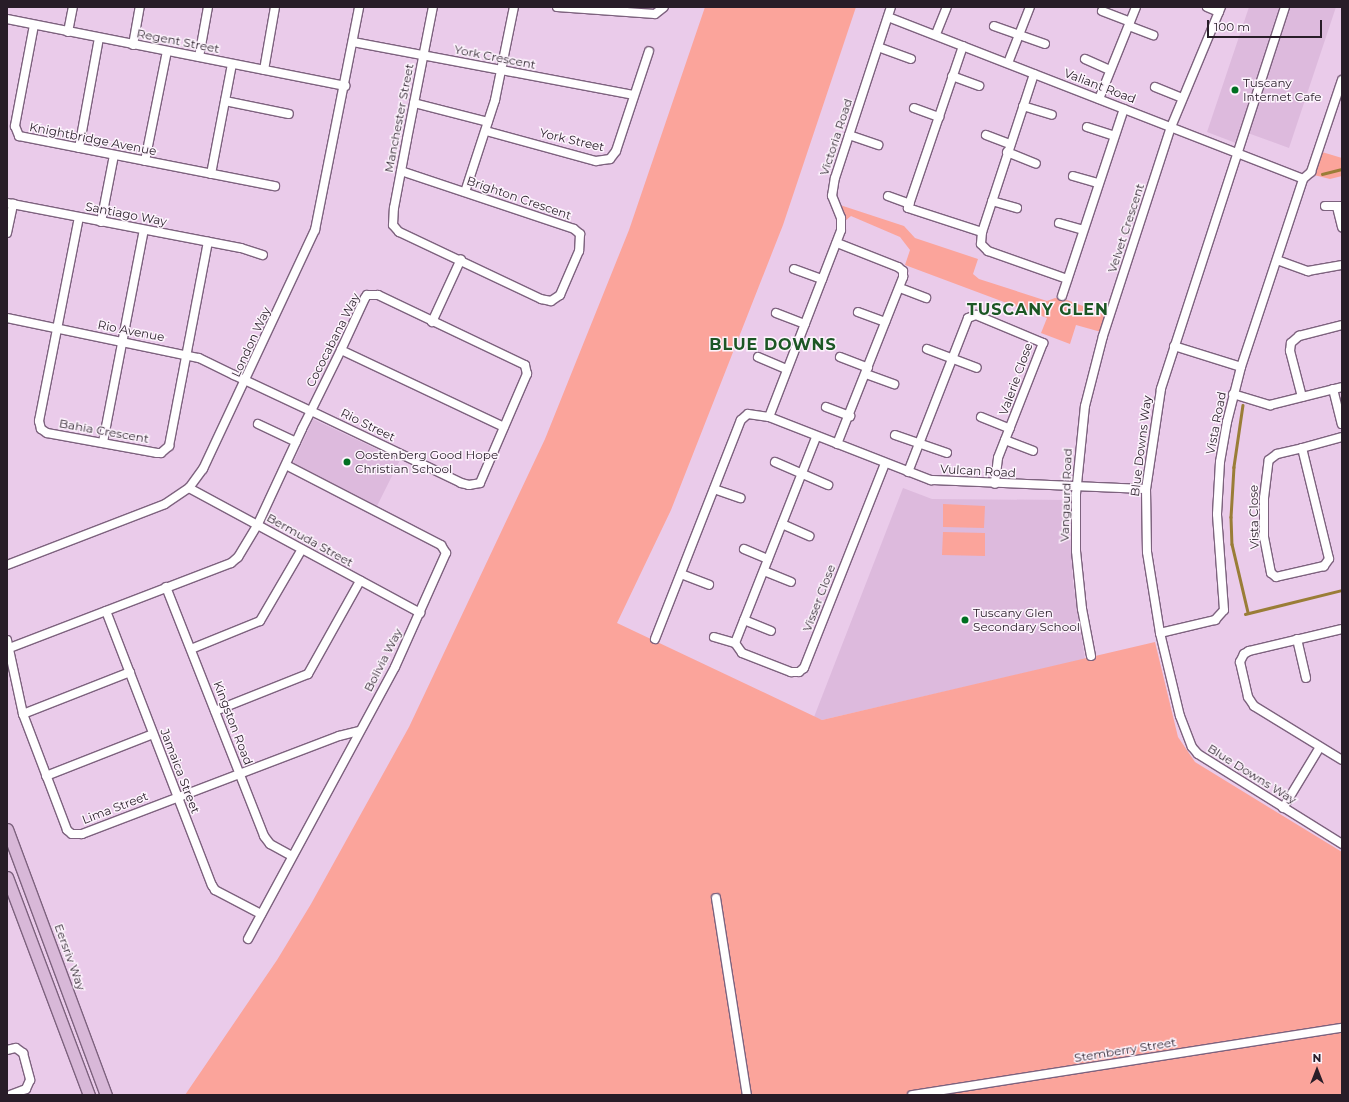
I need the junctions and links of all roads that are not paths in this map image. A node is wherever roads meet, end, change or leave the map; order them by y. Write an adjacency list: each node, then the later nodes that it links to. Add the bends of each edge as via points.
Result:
1 (73, 7): 24 (street)
2 (140, 7): 31 (street)
3 (208, 7): 37 (street)
4 (275, 7): 42 (street)
5 (359, 7): 29 (street, London Way)
6 (433, 7): 36 (street, Manchester Street)
7 (514, 7): 44 (street)
8 (557, 7): 17 (street)
9 (664, 7): 17 (street, via 655,14)
10 (891, 7): 19 (street, Victoria Road)
11 (947, 7): 25 (street)
12 (1030, 7): 26 (street)
13 (1136, 7): 21 (street)
14 (1206, 7): 16 (street)
15 (1285, 7): 72 (street, Blue Downs Way)
16 (1220, 9): 52 (street, Velvet Crescent)
17 (632, 10)
18 (1102, 11): 21 (street)
19 (888, 17): 25 (street, Valiant Road); 33 (street, Victoria Road)
20 (7, 19): 22 (street, Regent Street)
21 (1129, 24): 27 (street); 43 (street)
22 (34, 25): 24 (street, Regent Street); 70 (street, Knightbridge Avenue, via 15,130 24,138)
23 (994, 26): 26 (street)
24 (68, 32): 28 (street, Regent Street)
25 (936, 34): 32 (street, Valiant Road)
26 (1018, 34): 30 (street); 40 (street)
27 (1153, 35)
28 (99, 38): 31 (street, Regent Street); 70 (street)
29 (353, 42): 36 (street, York Crescent); 48 (street, London Way)
30 (1045, 44)
31 (133, 45): 34 (street, Regent Street)
32 (962, 46): 40 (street, Valiant Road); 46 (street)
33 (878, 47): 38 (street); 66 (street, Victoria Road)
34 (167, 51): 37 (street, Regent Street); 74 (street)
35 (649, 51): 51 (street, York Street)
36 (424, 56): 44 (street, York Crescent); 56 (street, Manchester Street)
37 (199, 58): 41 (street, Regent Street)
38 (911, 58)
39 (1085, 59): 43 (street)
40 (1008, 63): 45 (street, Valiant Road)
41 (232, 64): 42 (street, Regent Street); 54 (street)
42 (264, 70): 48 (street, Regent Street)
43 (1110, 70): 53 (street)
44 (501, 71): 51 (street, York Crescent); 63 (street)
45 (1034, 74): 53 (street, Valiant Road); 57 (street)
46 (952, 76): 49 (street); 62 (street)
47 (1342, 80): 55 (street, Vista Road)
48 (345, 86): 132 (street, London Way, via 315,230)
49 (979, 86)
50 (1155, 87): 52 (street)
51 (633, 95): 63 (street, York Street, via 616,151 605,161)
52 (1182, 98): 65 (street, Velvet Crescent)
53 (1099, 99): 59 (street, Valiant Road)
54 (225, 101): 60 (street); 77 (street)
55 (1339, 101): 79 (street, Vista Road, via 1311,172)
56 (414, 104): 63 (street, York Street); 76 (street, Manchester Street)
57 (1023, 106): 61 (street); 71 (street)
58 (914, 108): 62 (street)
59 (1124, 109): 65 (street, Valiant Road); 68 (street)
60 (289, 114)
61 (1052, 116)
62 (939, 117): 86 (street)
63 (487, 126): 82 (street)
64 (1087, 127): 68 (street)
65 (1171, 127): 72 (street, Valiant Road); 119 (street, Velvet Crescent)
66 (849, 135): 69 (street); 100 (street, Victoria Road, via 833,188 833,200 841,218)
67 (986, 136): 71 (street)
68 (1114, 136): 80 (street)
69 (878, 145)
70 (79, 148): 73 (street, Knightbridge Avenue)
71 (1009, 148): 75 (street); 84 (street)
72 (1237, 153): 79 (street, Valiant Road); 121 (street, Blue Downs Way)
73 (114, 155): 74 (street, Knightbridge Avenue); 91 (street)
74 (145, 161): 77 (street, Knightbridge Avenue)
75 (1036, 164)
76 (401, 171): 82 (street, Brighton Crescent); 96 (street, Manchester Street, via 392,220)
77 (211, 174): 81 (street, Knightbridge Avenue)
78 (1073, 176): 80 (street)
79 (1303, 180): 103 (street, Vista Road)
80 (1098, 183): 95 (street)
81 (275, 186)
82 (465, 192): 102 (street, Brighton Crescent, via 574,229 580,234 581,240 560,295 551,301 541,299)
83 (888, 196): 86 (street)
84 (992, 201): 89 (street); 97 (street)
85 (10, 204): 90 (street, Santiago Way); 98 (street)
86 (910, 204): 97 (street, via 908,208)
87 (1325, 206): 88 (street)
88 (1339, 206): 93 (street)
89 (1017, 208)
90 (79, 217): 91 (street, Santiago Way); 118 (street, Bahia Crescent)
91 (101, 222): 94 (street, Santiago Way)
92 (1059, 223): 95 (street)
93 (1342, 227)
94 (144, 230): 99 (street, Santiago Way); 120 (street)
95 (1083, 230): 107 (street)
96 (399, 232): 102 (street, Brighton Crescent)
97 (982, 232): 107 (street, via 981,244 988,252)
98 (7, 233)
99 (208, 242): 101 (street, Santiago Way); 124 (street, Bahia Crescent)
100 (837, 243): 106 (street, Victoria Road); 108 (street, via 903,271)
101 (262, 255)
102 (461, 259): 114 (street)
103 (1276, 260): 104 (street, via 1308,271); 128 (street, Vista Road)
104 (1342, 265)
105 (794, 268): 106 (street)
106 (822, 279): 116 (street, Victoria Road)
107 (1067, 279): 109 (street)
108 (900, 288): 110 (street); 115 (street)
109 (1062, 296)
110 (926, 298)
111 (858, 312): 115 (street)
112 (776, 313): 116 (street)
113 (7, 318): 118 (street, Rio Avenue)
114 (432, 322): 123 (street, Cococabana Way, via 378,294 367,295); 145 (street, Cococabana Way, via 525,365 527,374)
115 (885, 322): 131 (street)
116 (805, 324): 130 (street, Victoria Road)
117 (1342, 325): 137 (street, via 1299,336 1291,343 1290,351)
118 (57, 328): 120 (street, Rio Avenue); 151 (street, Bahia Crescent, via 39,426 47,433)
119 (1103, 336): 166 (street, Vangaurd Road, via 1085,406)
120 (122, 341): 124 (street, Rio Avenue); 151 (street)
121 (1174, 346): 128 (street); 169 (street, Blue Downs Way, via 1161,389)
122 (927, 349): 127 (street)
123 (340, 350): 139 (street, Cococabana Way); 145 (street)
124 (188, 355): 132 (street, Rio Avenue, via 206,360); 151 (street, Bahia Crescent, via 166,451 157,453)
125 (758, 357): 130 (street)
126 (840, 357): 131 (street)
127 (952, 358): 129 (street); 146 (street, Valerie Close, via 968,318 973,314 1043,343); 153 (street, Valerie Close)
128 (1241, 367): 136 (street, Vista Road)
129 (977, 368)
130 (786, 369): 141 (street, Victoria Road)
131 (867, 371): 133 (street); 140 (street)
132 (246, 381): 139 (street, Rio Street); 167 (street, London Way, via 214,449)
133 (894, 384)
134 (1342, 387): 135 (street)
135 (1333, 390): 137 (street); 144 (street)
136 (1233, 394): 137 (street, via 1270,405); 189 (street, Vista Road, via 1224,436 1217,496 1224,610 1215,620)
137 (1302, 397)
138 (826, 407): 140 (street)
139 (311, 411): 152 (street, Cococabana Way); 163 (street, Rio Street, via 461,483 473,486)
140 (850, 416): 154 (street)
141 (769, 417): 148 (street, Vulcan Road); 168 (street, Vulcan Road, via 748,414 741,420)
142 (981, 417): 146 (street, Valerie Close)
143 (258, 424): 152 (street)
144 (1342, 424)
145 (504, 427): 163 (street, Cococabana Way)
146 (1010, 429): 150 (street, Valerie Close)
147 (895, 435): 153 (street)
148 (816, 436): 154 (street, Vulcan Road); 162 (street)
149 (1342, 437): 155 (street, Vista Close)
150 (1005, 440): 156 (street); 164 (street, Valerie Close, via 996,464)
151 (103, 442)
152 (296, 442): 160 (street, Cococabana Way)
153 (918, 443): 157 (street); 161 (street, Valerie Close)
154 (836, 444): 159 (street, Vulcan Road)
155 (1302, 448): 155 (street, Vista Close, via 1330,559 1324,566 1276,577 1271,572 1264,538 1267,463 1274,455)
156 (1033, 451)
157 (947, 453)
158 (775, 462): 162 (street)
159 (885, 463): 161 (street, Vulcan Road); 193 (street, Visser Close, via 804,668 798,672 791,672 742,653)
160 (286, 465): 171 (street, Cococabana Way); 185 (street, Bolivia Way, via 442,545 446,550 446,557)
161 (908, 472): 164 (street, Vulcan Road, via 943,482)
162 (802, 474): 165 (street); 172 (street)
163 (480, 483)
164 (995, 484): 166 (street, Vulcan Road)
165 (828, 485)
166 (1077, 486): 169 (street, Vulcan Road); 196 (street, Vangaurd Road, via 1079,584)
167 (188, 488): 171 (street, Bermuda Street); 177 (street, London Way, via 150,510)
168 (714, 488): 170 (street); 179 (street)
169 (1146, 489): 189 (street, Blue Downs Way, via 1147,552)
170 (740, 498)
171 (258, 524): 174 (street, Bermuda Street); 183 (street, Cococabana Way, via 247,545 231,563)
172 (782, 524): 173 (street); 176 (street)
173 (810, 536)
174 (302, 549): 180 (street, Bermuda Street); 195 (street, via 260,621)
175 (744, 549): 176 (street)
176 (768, 559): 178 (street)
177 (7, 565)
178 (764, 571): 181 (street); 186 (street)
179 (681, 574): 182 (street); 191 (street)
180 (360, 581): 185 (street, Bermuda Street); 199 (street, via 308,674)
181 (791, 582)
182 (709, 585)
183 (166, 586): 184 (street, Cococabana Way); 195 (street, Kingston Road)
184 (106, 611): 194 (street, Cococabana Way); 197 (street, Jamaica Street)
185 (420, 613): 201 (street, Bolivia Way, via 395,667)
186 (744, 620): 188 (street); 193 (street)
187 (1342, 629): 192 (street)
188 (771, 631)
189 (1160, 633): 208 (street, Blue Downs Way, via 1180,716 1192,747 1198,754)
190 (714, 637): 193 (street, Visser Close)
191 (655, 639)
192 (1297, 639): 198 (street); 203 (street, via 1246,652 1241,659 1241,665 1248,697 1254,706)
193 (735, 643)
194 (8, 644): 200 (street, Lima Street)
195 (191, 649): 199 (street, Kingston Road)
196 (1091, 656)
197 (130, 672): 200 (street); 202 (street, Jamaica Street)
198 (1306, 678)
199 (215, 711): 205 (street, Kingston Road)
200 (23, 714): 206 (street, Lima Street)
201 (359, 731): 205 (street, Lima Street); 211 (street, Bolivia Way)
202 (154, 734): 206 (street); 207 (street, Jamaica Street)
203 (1320, 747): 204 (street); 208 (street)
204 (1342, 760)
205 (240, 773): 207 (street, Lima Street); 211 (street, Kingston Road, via 264,836 270,844)
206 (46, 776): 207 (street, Lima Street, via 67,830 76,835)
207 (177, 797): 214 (street, Jamaica Street, via 213,888)
208 (1283, 808): 210 (street, Blue Downs Way)
209 (7, 829): 220 (main road, Eersriv Way)
210 (1342, 844)
211 (292, 856): 214 (street, Bolivia Way)
212 (7, 877): 219 (main road)
213 (716, 898): 221 (street)
214 (261, 914): 215 (street, Bolivia Way)
215 (248, 939)
216 (1342, 1028): 222 (street, Stemberry Street)
217 (7, 1050): 218 (street, via 16,1048 23,1053 30,1080 26,1088)
218 (10, 1095)
219 (89, 1095)
220 (106, 1095)
221 (747, 1095)
222 (912, 1095)

